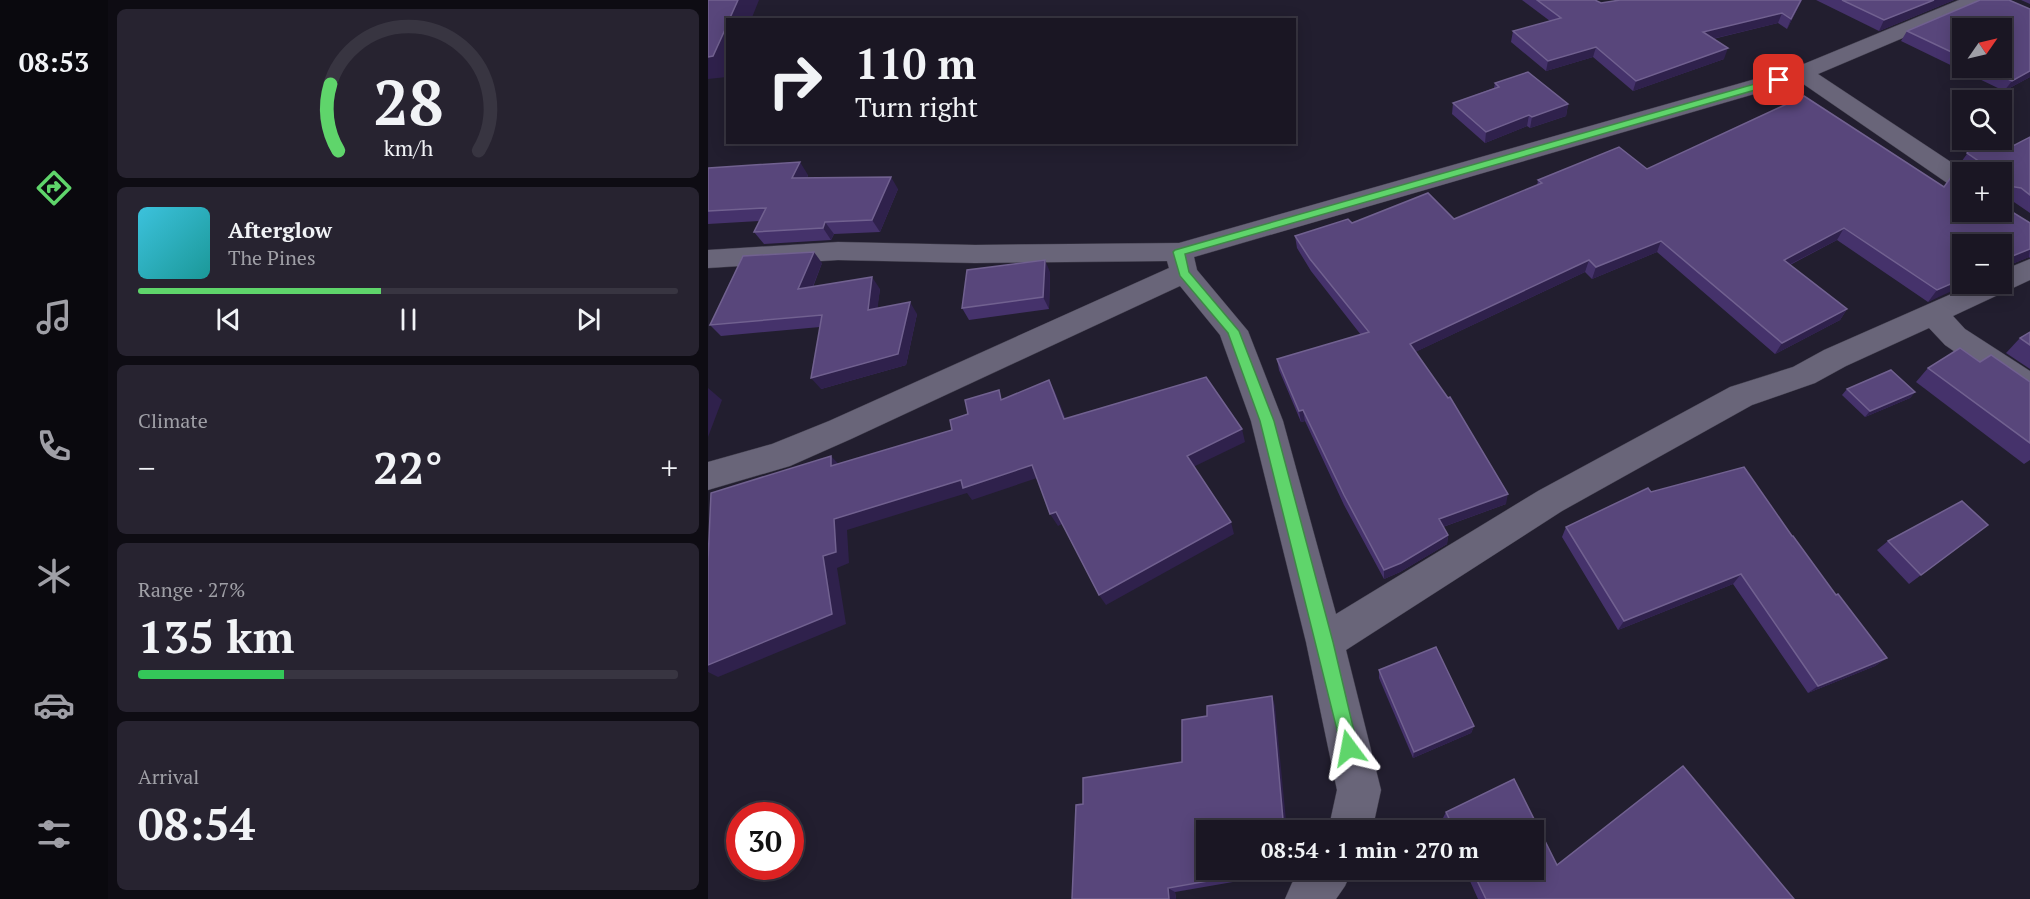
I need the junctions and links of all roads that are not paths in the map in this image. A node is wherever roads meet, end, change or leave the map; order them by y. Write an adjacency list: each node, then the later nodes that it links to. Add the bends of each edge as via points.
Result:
1 (1976, 0): 2 (street)
2 (1802, 73): 3 (street); 5 (street)
3 (1952, 175)
4 (708, 259): 5 (street, via 838,251)
5 (1181, 263): 11 (street, via 840,430 778,456); 12 (street, via 1233,331 1267,421)
6 (2030, 269): 7 (street)
7 (2012, 277)
8 (1975, 294): 9 (street)
9 (1933, 313): 10 (street, via 1955,337); 12 (street, via 1804,375 1721,407 1550,501)
10 (2030, 387)
11 (708, 476)
12 (1325, 642): 13 (street, via 1359,790)
13 (1352, 820)
14 (1322, 880): 15 (street)
15 (1308, 899)

